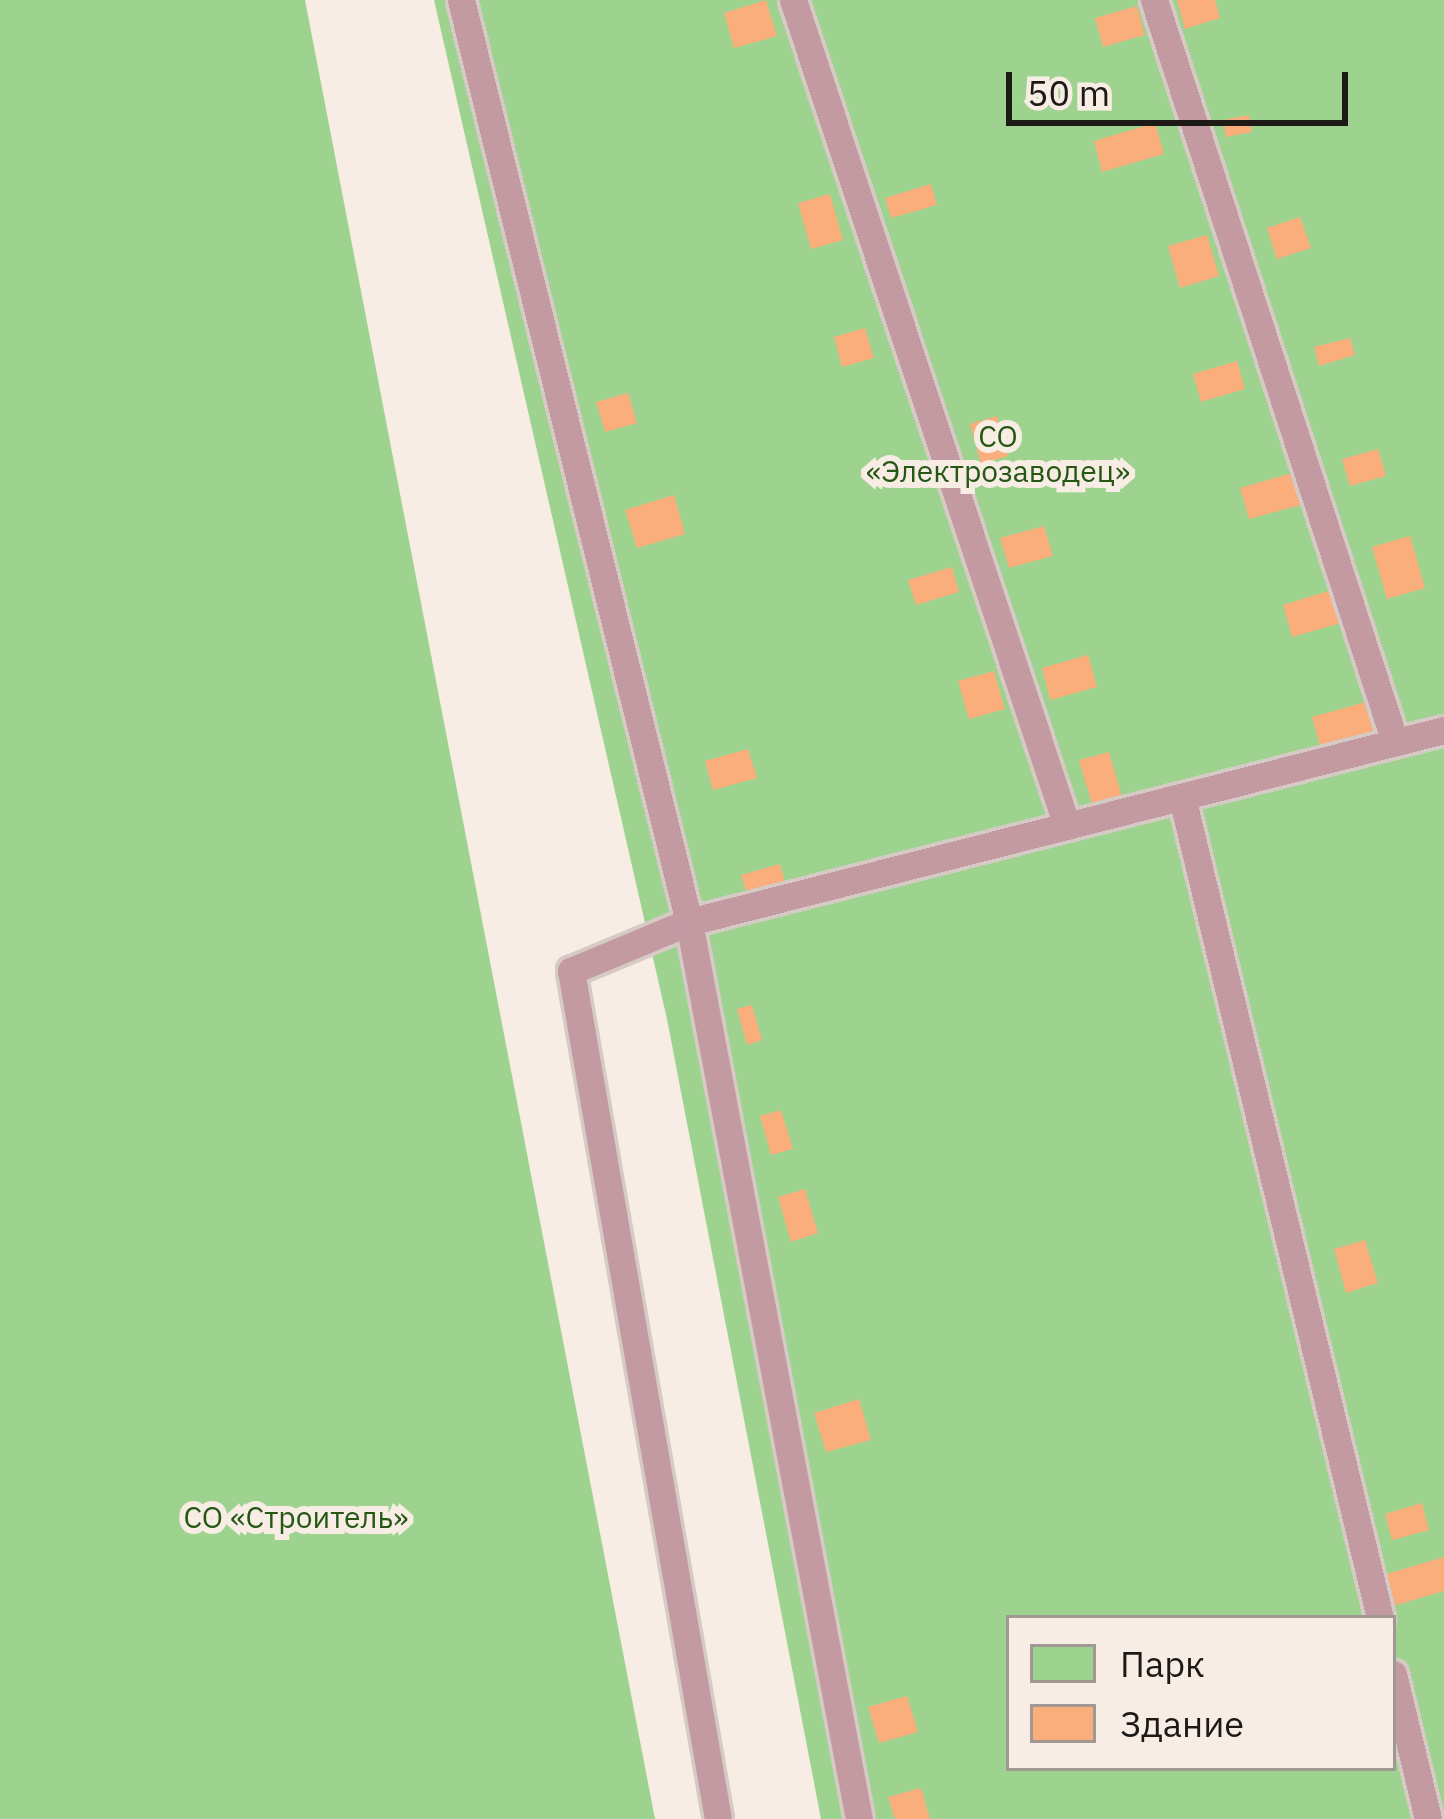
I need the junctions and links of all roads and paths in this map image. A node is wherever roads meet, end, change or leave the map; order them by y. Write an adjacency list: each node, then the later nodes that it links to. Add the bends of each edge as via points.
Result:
1 (461, 0): 8 (lane)
2 (794, 0): 7 (lane)
3 (1154, 0): 5 (lane)
4 (1444, 730): 5 (lane)
5 (1395, 742): 6 (lane)
6 (1182, 796): 7 (lane); 9 (lane)
7 (1067, 826): 8 (lane)
8 (688, 922): 11 (lane, via 571,970); 12 (lane)
9 (1379, 1615)
10 (1396, 1686): 13 (lane)
11 (718, 1819)
12 (859, 1819)
13 (1428, 1819)

